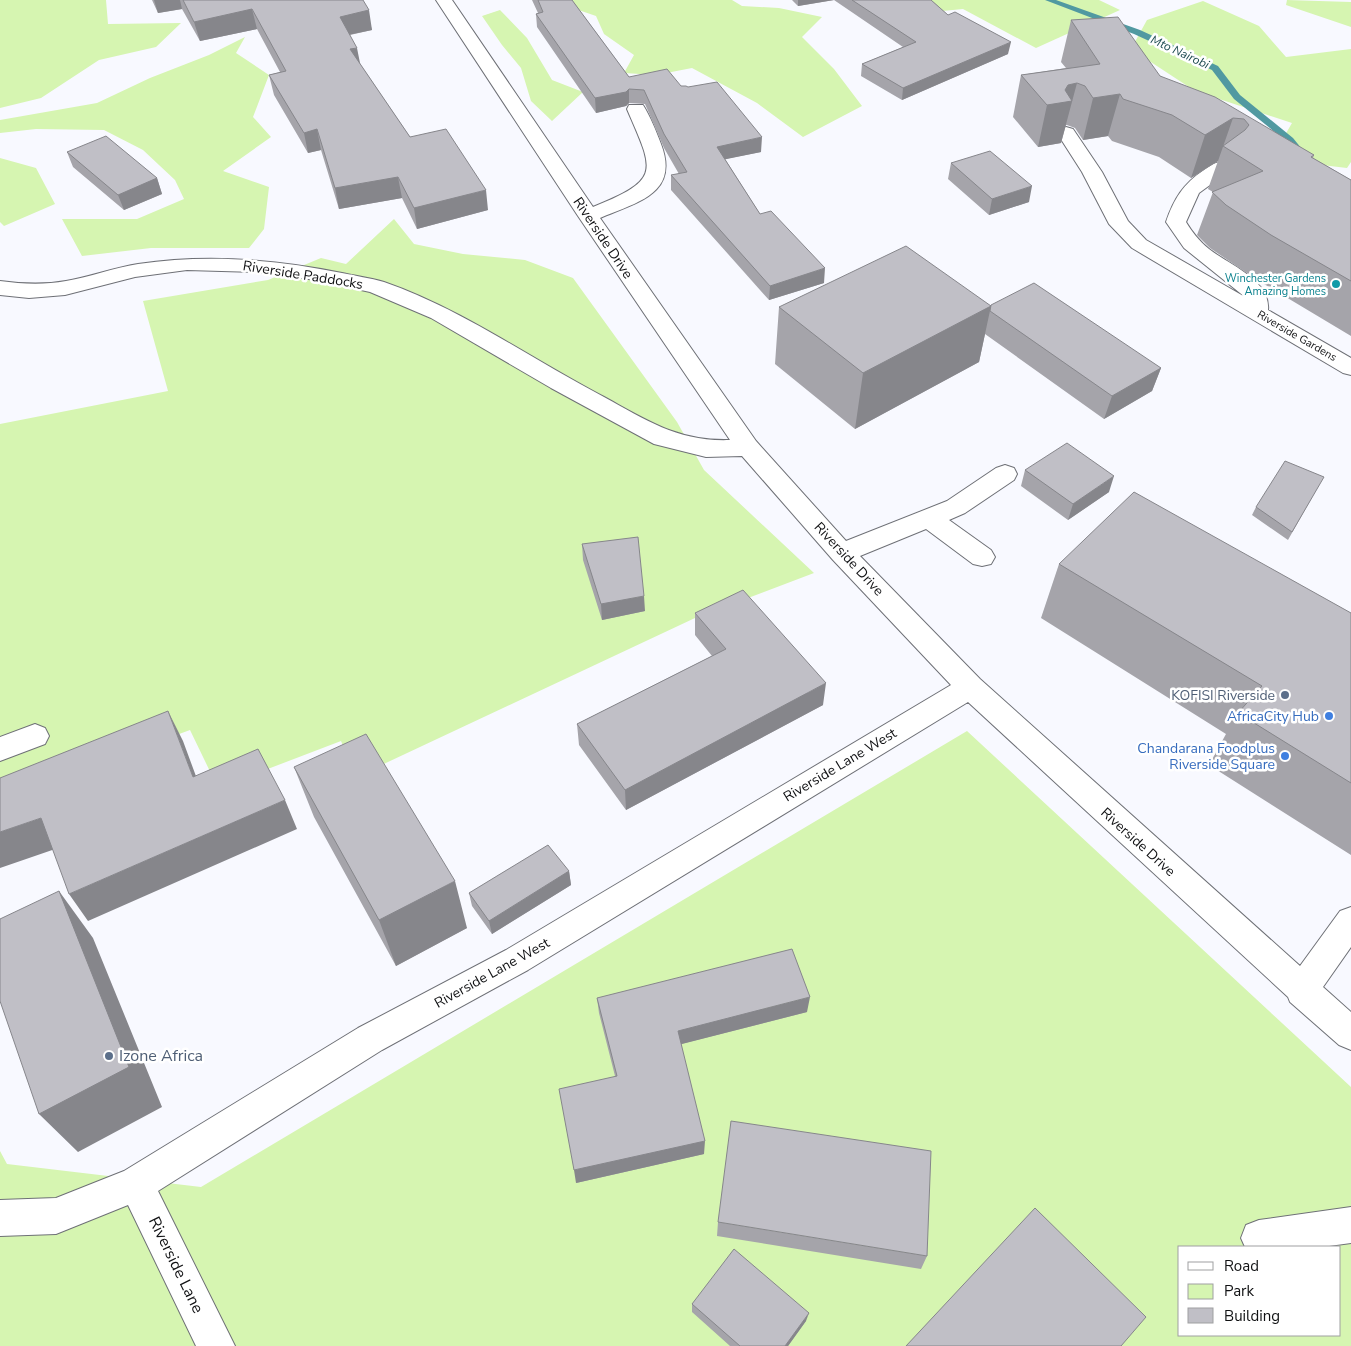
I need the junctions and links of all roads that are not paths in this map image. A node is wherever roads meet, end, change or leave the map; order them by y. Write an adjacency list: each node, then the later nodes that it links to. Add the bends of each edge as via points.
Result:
1 (444, 0): 5 (street, Riverside Drive)
2 (636, 109): 5 (street, via 658,173 652,184 639,194)
3 (1066, 133): 7 (street, Riverside Gardens, via 1092,172 1119,224 1139,244)
4 (1222, 167): 7 (street, via 1184,196 1176,222 1182,234 1198,250 1254,292 1258,302)
5 (588, 216): 9 (street, Riverside Drive)
6 (0, 288): 9 (street, Riverside Paddocks, via 29,291 65,288 135,271 187,264 257,266 316,274 367,285 439,313 662,438 706,449)
7 (1257, 313): 8 (street, Riverside Gardens)
8 (1351, 368)
9 (748, 447): 12 (street, Riverside Drive)
10 (1005, 474): 11 (street, via 956,506)
11 (930, 518): 12 (street); 13 (street)
12 (842, 553): 14 (street, Riverside Drive)
13 (982, 557)
14 (970, 687): 18 (street, Riverside Drive); 20 (street, Riverside Lane West, via 518,960 370,1040)
15 (35, 736): 16 (street)
16 (0, 749)
17 (1351, 921): 18 (street)
18 (1301, 991): 19 (street, Riverside Drive)
19 (1351, 1034)
20 (136, 1184): 21 (street, Riverside Lane West, via 56,1216); 24 (street, Riverside Lane)
21 (0, 1218)
22 (1351, 1225): 23 (street)
23 (1260, 1238)
24 (216, 1346)

